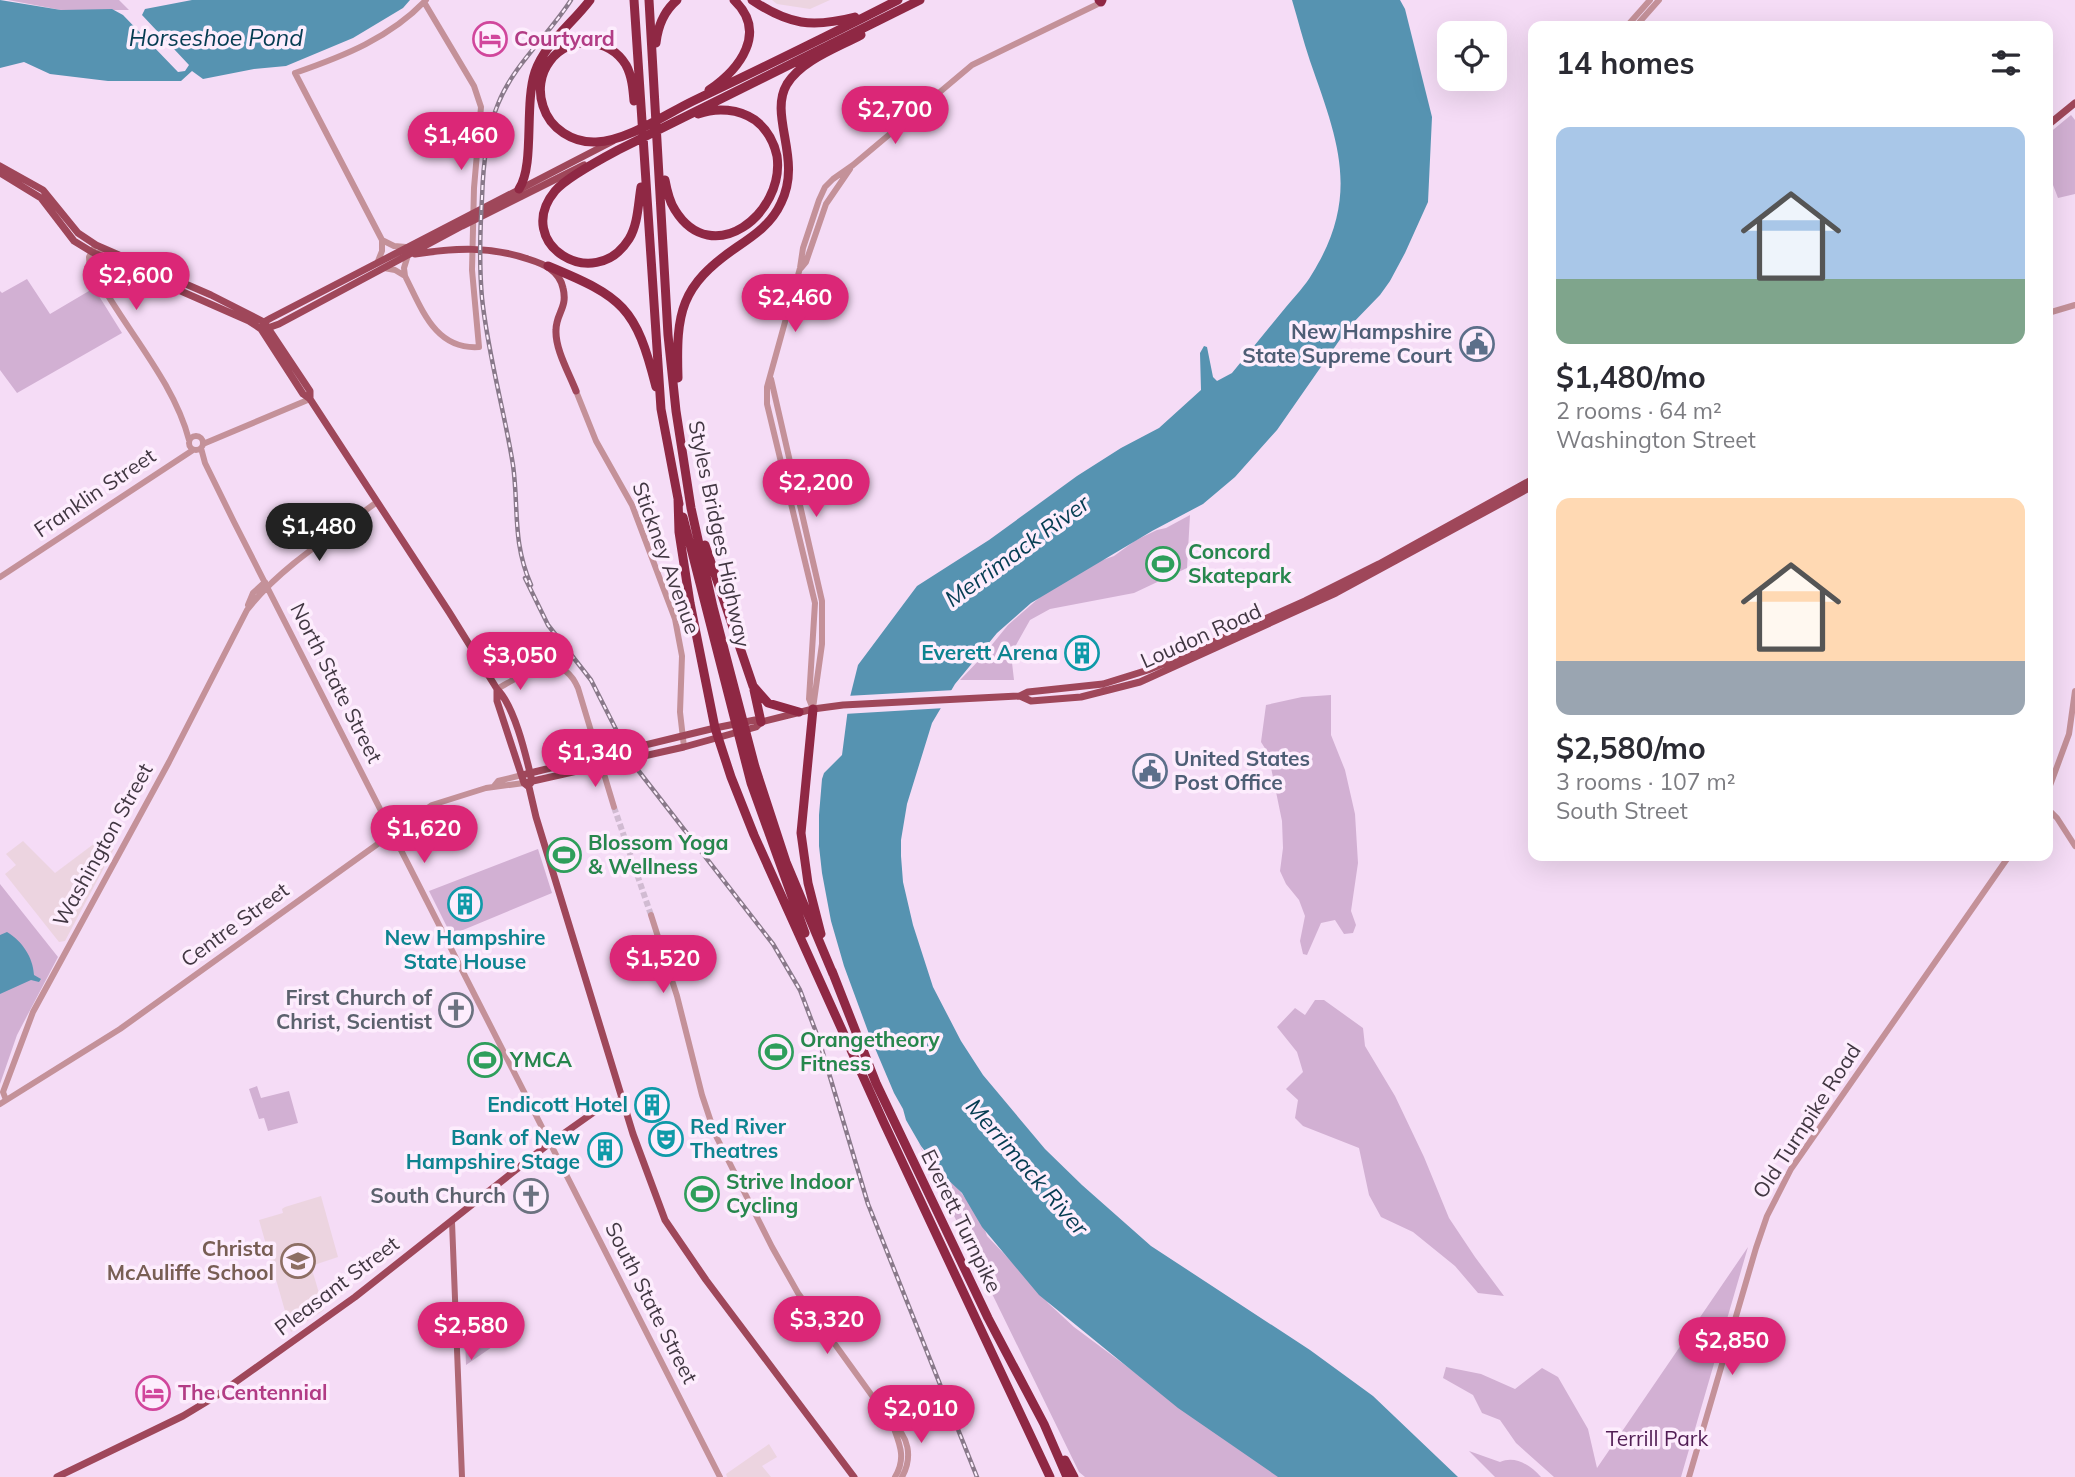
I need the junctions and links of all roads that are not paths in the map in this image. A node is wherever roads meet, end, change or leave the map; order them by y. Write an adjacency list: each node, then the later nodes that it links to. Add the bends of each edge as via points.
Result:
1 (590, 0): 28 (highway, via 552,42 535,72 526,170)
2 (634, 0): 22 (highway)
3 (649, 0): 16 (highway, Styles Bridges Highway)
4 (677, 0): 16 (highway, via 660,24)
5 (734, 0): 17 (highway, via 748,20 748,46 733,70)
6 (752, 0): 13 (highway, via 774,14 806,24)
7 (898, 0): 13 (highway)
8 (1650, 0): 14 (street)
9 (1659, 0): 15 (street)
10 (425, 1): 29 (street, via 375,40 295,73); 34 (street, via 480,101 472,270 479,347 458,346 441,336)
11 (919, 1): 19 (highway); 41 (highway, via 799,69 788,82 781,108 790,165 784,197 761,230 710,266 689,292 678,325)
12 (1102, 1): 54 (street, via 972,65 825,187 803,248 771,377 822,601 822,644)
13 (874, 13): 17 (highway)
14 (1631, 21)
15 (1640, 21)
16 (654, 69): 24 (highway, Styles Bridges Highway)
17 (697, 99): 21 (highway)
18 (2075, 103): 20 (main road)
19 (683, 117): 22 (highway); 24 (highway, via 724,110 759,123 772,141 778,162 768,204 754,221 735,232 697,230 673,208)
20 (2053, 121)
21 (629, 133): 22 (highway, via 600,142 585,141 570,137 552,122 540,89 545,70 558,52 588,42 608,47 619,56 630,78); 28 (main road)
22 (638, 143): 23 (highway); 26 (highway)
23 (607, 155): 26 (highway, via 564,183 548,205 544,220 547,237 568,260 594,263 624,246 635,224); 31 (main road)
24 (659, 155): 41 (highway, Styles Bridges Highway)
25 (0, 166): 30 (main road, via 43,190)
26 (643, 172): 40 (highway, Styles Bridges Highway)
27 (0, 173): 30 (main road, via 41,198 74,241)
28 (519, 189): 31 (main road)
29 (382, 240): 31 (street); 32 (street)
30 (97, 250): 37 (main road, via 211,295); 42 (street, North State Street, via 89,257 90,270 152,365)
31 (407, 251): 32 (main road); 33 (main road, via 490,250); 34 (street)
32 (381, 265): 34 (street); 37 (main road)
33 (548, 266): 38 (main road, via 563,284 565,306 556,332); 40 (highway, via 605,292 625,310 641,333)
34 (405, 276)
35 (2075, 305): 36 (street)
36 (2053, 312)
37 (265, 327): 39 (main road, via 310,391)
38 (576, 391): 59 (street, Stickney Avenue, via 596,441 632,505 675,619 682,656)
39 (310, 398): 42 (street, Franklin Street); 47 (main road)
40 (661, 409): 46 (highway, Styles Bridges Highway)
41 (676, 411): 43 (highway, Styles Bridges Highway)
42 (195, 443): 48 (street, Franklin Street); 49 (street, North State Street)
43 (686, 481): 50 (highway); 56 (highway, Styles Bridges Highway)
44 (1528, 482): 53 (main road, Loudon Road, via 1379,564 1184,656 1103,684)
45 (1528, 489): 53 (main road, Loudon Road, via 1336,593 1140,682 1081,697 1031,701)
46 (678, 498): 56 (highway, Styles Bridges Highway); 58 (highway, via 679,532)
47 (377, 502): 49 (street, Washington Street); 51 (main road)
48 (0, 577)
49 (267, 584): 66 (street, North State Street); 73 (street, Washington Street, via 247,610 33,1012)
50 (753, 686): 55 (highway, via 768,703); 57 (highway)
51 (497, 689): 63 (main road, via 497,701); 64 (street, via 545,665 569,674 578,688)
52 (2075, 691): 62 (street, via 2069,734)
53 (1020, 696): 54 (main road, Loudon Road)
54 (813, 709): 55 (main road, Loudon Road); 70 (highway, via 802,833 808,883)
55 (799, 712): 57 (main road, Loudon Road)
56 (736, 715): 60 (highway, Styles Bridges Highway)
57 (761, 722): 58 (main road, Loudon Road, via 756,727)
58 (716, 732): 59 (main road, Loudon Road); 61 (main road, Loudon Road); 71 (highway, via 754,835)
59 (682, 736): 61 (street, Stickney Avenue); 63 (main road, Loudon Road, via 591,758)
60 (743, 740): 70 (highway, Styles Bridges Highway, via 786,862); 71 (highway, Styles Bridges Highway, via 772,845)
61 (684, 747): 63 (main road, Loudon Road)
62 (2053, 777)
63 (528, 780): 66 (street, Centre Street, via 498,781 440,801); 72 (main road)
64 (614, 807)
65 (2053, 814): 67 (street)
66 (393, 833): 73 (street, Centre Street, via 120,1029); 74 (street, North State Street)
67 (2075, 845)
68 (2005, 861): 87 (street, Old Turnpike Road, via 1779,1191 1760,1233)
69 (651, 915): 76 (street, via 715,1134 799,1293)
70 (833, 974): 77 (highway, Everett Turnpike, via 893,1119)
71 (829, 1001): 84 (highway, Everett Turnpike)
72 (623, 1099): 74 (main road, Pleasant Street); 81 (main road, via 669,1227)
73 (3, 1102)
74 (550, 1144): 75 (main road, Pleasant Street); 80 (street, South State Street)
75 (452, 1222): 78 (main road, Pleasant Street, via 193,1411); 79 (main road)
76 (891, 1422): 82 (street, via 902,1453); 83 (street, via 908,1445)
77 (1044, 1424): 85 (highway, Everett Turnpike); 86 (highway)
78 (57, 1477)
79 (462, 1477)
80 (720, 1477)
81 (854, 1477)
82 (895, 1477)
83 (902, 1477)
84 (1050, 1477)
85 (1067, 1477)
86 (1074, 1477)
87 (1689, 1477)

